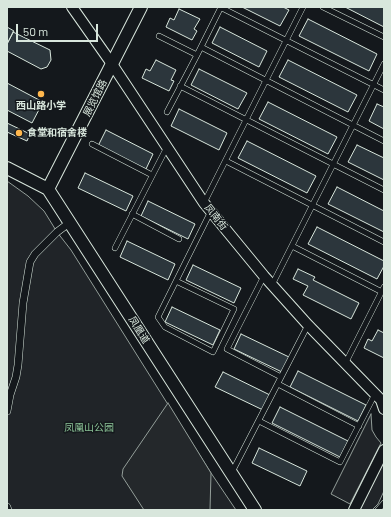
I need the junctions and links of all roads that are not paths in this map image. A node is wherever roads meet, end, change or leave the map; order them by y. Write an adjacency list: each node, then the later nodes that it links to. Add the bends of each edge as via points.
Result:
1 (72, 7): 11 (street, 凤南街)
2 (141, 7): 11 (street, 展览馆路)
3 (221, 7): 8 (lane); 9 (lane)
4 (303, 7): 8 (lane)
5 (323, 7): 7 (lane)
6 (159, 36): 10 (lane)
7 (384, 37)
8 (286, 40): 13 (lane); 14 (lane)
9 (201, 47): 10 (lane); 13 (lane)
10 (197, 55): 15 (lane)
11 (112, 64): 22 (street, 凤南街); 27 (street, 展览馆路)
12 (384, 64): 14 (lane)
13 (266, 80): 18 (lane); 19 (lane)
14 (373, 84): 16 (lane); 19 (lane)
15 (180, 86): 17 (lane); 18 (lane)
16 (384, 90)
17 (167, 112)
18 (246, 120): 23 (lane); 24 (lane)
19 (353, 125): 20 (lane); 24 (lane)
20 (384, 141)
21 (92, 144): 26 (lane)
22 (167, 147): 26 (lane); 30 (street, 凤南街)
23 (226, 161): 29 (lane); 30 (lane)
24 (333, 165): 28 (lane); 29 (lane)
25 (7, 168): 27 (street, 凤凰道)
26 (152, 176): 31 (lane)
27 (48, 189): 51 (street, 凤凰道)
28 (384, 190)
29 (313, 206): 34 (lane); 35 (lane)
30 (208, 207): 37 (street, 凤南街); 38 (lane)
31 (132, 214): 33 (lane); 36 (lane)
32 (65, 226): 47 (street, via 34,254 30,262 22,303 18,365)
33 (179, 239)
34 (384, 242)
35 (292, 246): 39 (lane); 40 (lane)
36 (115, 248)
37 (264, 276): 39 (street, 凤南街); 43 (lane, via 227,349)
38 (176, 281): 38 (lane, via 158,316 165,328 213,352 234,309)
39 (272, 285): 41 (street, 凤南街)
40 (383, 289): 42 (lane)
41 (308, 325): 42 (street, 凤南街); 43 (lane)
42 (345, 364): 45 (street, 凤南街)
43 (282, 377): 44 (lane)
44 (278, 384): 48 (lane); 49 (lane)
45 (375, 394): 46 (street, 凤南街); 49 (lane)
46 (384, 408)
47 (7, 411)
48 (259, 420): 49 (lane, via 340,462); 51 (lane)
49 (359, 426)
50 (384, 450): 54 (street)
51 (231, 473): 53 (street, 凤凰道)
52 (384, 503): 55 (lane)
53 (255, 510)
54 (354, 510)
55 (378, 510)

